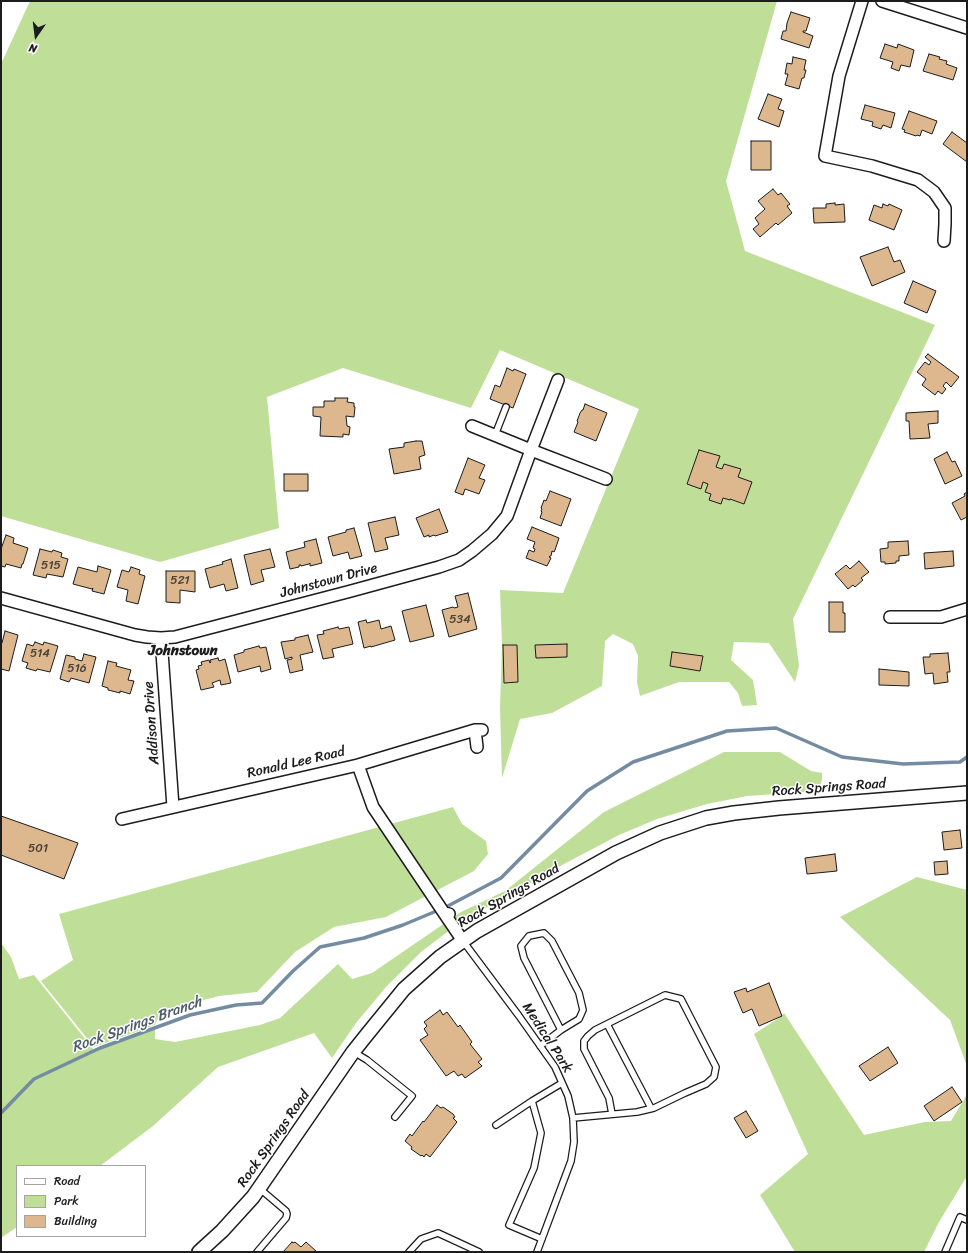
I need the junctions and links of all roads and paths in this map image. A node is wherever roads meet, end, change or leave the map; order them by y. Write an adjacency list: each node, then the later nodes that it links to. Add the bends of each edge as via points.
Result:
1 (862, 1): 4 (street, via 840,76 824,156 872,166 918,180 934,192 944,208)
2 (882, 1): 3 (street)
3 (967, 28)
4 (944, 241)
5 (558, 380): 9 (street, Johnstown Drive)
6 (506, 407): 8 (lane)
7 (472, 426): 8 (street)
8 (495, 435): 9 (street)
9 (530, 450): 10 (street); 14 (street, Johnstown Drive, via 507,516 492,534 460,560 175,637)
10 (606, 479)
11 (1, 598): 14 (street, Johnstown Drive, via 135,635)
12 (967, 609): 13 (street, via 940,617)
13 (890, 617)
14 (161, 638): 18 (street, Addison Drive)
15 (477, 747): 16 (street, Ronald Lee Road, via 479,730)
16 (358, 765): 18 (street, Ronald Lee Road); 20 (street, via 373,807)
17 (967, 793): 20 (street, Rock Springs Road, via 779,808 706,818 660,833 603,860)
18 (173, 806): 19 (street, Ronald Lee Road)
19 (122, 819)
20 (463, 941): 23 (lane, Medical Park); 24 (street, Rock Springs Road, via 440,957 404,989)
21 (607, 1024): 27 (lane); 27 (lane, via 665,995 681,999 716,1067 714,1077 706,1084); 28 (lane, via 588,1036 584,1041 584,1049 609,1098)
22 (561, 1030): 22 (lane, via 579,1019 583,1010 579,993 552,941 544,933 529,936 521,946 524,958); 23 (lane)
23 (540, 1046): 25 (lane, Medical Park, via 555,1067)
24 (354, 1052): 29 (lane, via 412,1096); 32 (street, Rock Springs Road)
25 (562, 1084): 26 (lane); 30 (lane, Medical Park)
26 (532, 1101): 31 (lane); 34 (lane, via 541,1133 534,1168 509,1225)
27 (651, 1108): 28 (lane)
28 (612, 1114): 30 (lane)
29 (395, 1117)
30 (574, 1118): 34 (lane, Medical Park, via 571,1161)
31 (496, 1125)
32 (259, 1188): 35 (street, Rock Springs Road, via 222,1231); 36 (lane, via 287,1214)
33 (967, 1220): 40 (lane, via 960,1217)
34 (542, 1239): 39 (lane, Medical Park)
35 (199, 1252)
36 (257, 1252)
37 (409, 1252): 38 (lane, via 421,1239 438,1233)
38 (479, 1252)
39 (537, 1252)
40 (945, 1252)

